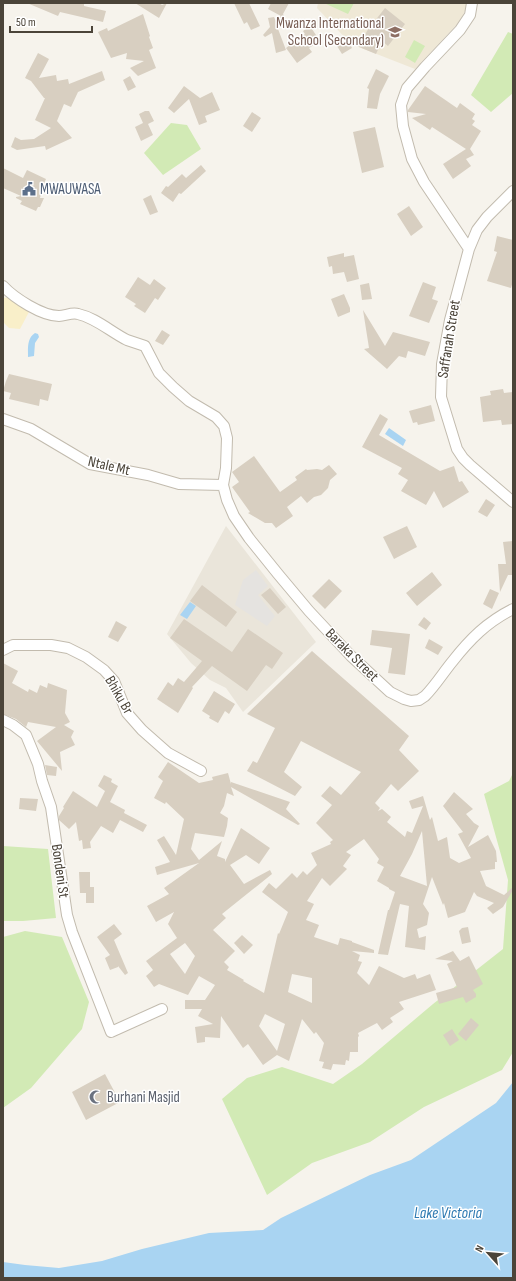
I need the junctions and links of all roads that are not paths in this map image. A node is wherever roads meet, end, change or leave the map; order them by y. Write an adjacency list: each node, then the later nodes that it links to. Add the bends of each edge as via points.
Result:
1 (472, 3): 3 (street, via 470,15 408,88 401,105 403,126 412,159 424,182)
2 (513, 191): 3 (street, Saffanah Street, via 477,230)
3 (469, 249): 7 (street, Saffanah Street, via 450,320 442,364 442,397 457,448 463,458)
4 (3, 286): 6 (street, via 28,305 45,313 59,316 76,313 145,346 159,373 173,387 216,417 224,426 227,438)
5 (3, 419): 6 (street, Ntale Mt, via 31,430 90,464 179,484)
6 (223, 485): 8 (street, Baraka Street, via 234,516 282,579 351,656 400,698 411,701 425,696 478,632 498,616)
7 (513, 502)
8 (513, 609)
9 (3, 650): 11 (street, Bhiku Br, via 12,645 51,645 68,648 86,657 114,681 127,713 142,730 168,753)
10 (3, 720): 12 (street, Bondeni St, via 26,735 38,764 51,807 67,915 111,1032)
11 (201, 771)
12 (162, 1009)

